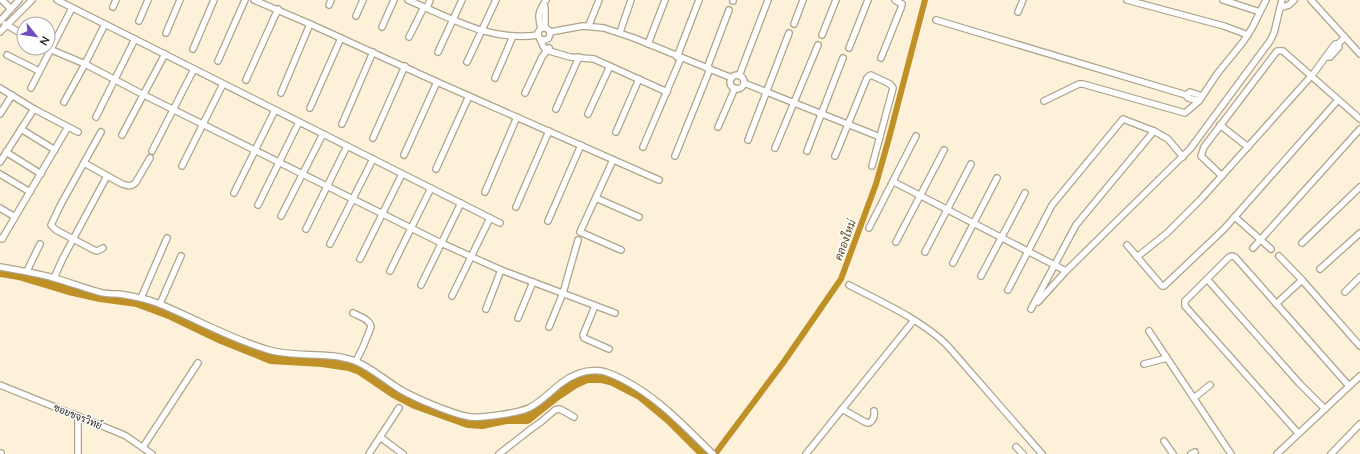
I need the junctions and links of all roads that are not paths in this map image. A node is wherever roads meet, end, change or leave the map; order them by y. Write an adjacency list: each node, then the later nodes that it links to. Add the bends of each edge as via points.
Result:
1 (2, 0): 39 (street)
2 (19, 0): 39 (street)
3 (32, 0): 53 (street)
4 (57, 0): 37 (street)
5 (116, 0): 35 (street)
6 (148, 0): 48 (street)
7 (180, 0): 60 (street)
8 (214, 0): 74 (street)
9 (245, 0): 87 (street)
10 (254, 0): 40 (street)
11 (363, 0): 44 (street)
12 (394, 0): 54 (street)
13 (408, 0): 36 (street)
14 (430, 0): 36 (street)
15 (462, 0): 45 (street)
16 (496, 0): 58 (street)
17 (599, 0): 52 (street)
18 (631, 0): 59 (street)
19 (665, 0): 71 (street)
20 (699, 0): 84 (street)
21 (768, 0): 95 (street)
22 (803, 0): 51 (street)
23 (836, 0): 62 (street)
24 (868, 0): 73 (street)
25 (896, 0): 86 (street, via 902,4 901,8)
26 (1023, 0): 42 (street)
27 (1128, 0): 34 (street)
28 (1223, 0): 43 (street)
29 (1266, 0): 43 (street)
30 (1282, 0): 38 (street)
31 (1294, 0): 38 (street)
32 (1311, 0): 67 (street)
33 (545, 2): 55 (street, via 539,13)
34 (1140, 2): 63 (street)
35 (113, 7)
36 (426, 7): 45 (street); 66 (street)
37 (72, 8): 49 (street); 65 (street)
38 (1280, 8): 165 (street, via 1270,41)
39 (10, 9): 47 (street)
40 (278, 10): 50 (street); 101 (street)
41 (729, 10): 93 (street)
42 (1018, 12)
43 (1260, 12): 63 (street)
44 (356, 16)
45 (453, 20): 58 (street); 78 (street)
46 (936, 20): 115 (street, via 1186,95 1188,98)
47 (0, 21): 53 (street)
48 (139, 21)
49 (105, 24): 70 (street); 89 (street)
50 (310, 24): 68 (street); 110 (street)
51 (794, 24)
52 (589, 25): 55 (street); 59 (street)
53 (7, 26): 56 (street); 57 (street)
54 (382, 27)
55 (545, 29): 69 (street, via 538,32); 69 (street, via 550,36)
56 (16, 31)
57 (0, 32)
58 (481, 32): 64 (street); 88 (street)
59 (620, 32): 71 (street)
60 (166, 33)
61 (790, 33): 109 (street)
62 (822, 34)
63 (1248, 35): 115 (street)
64 (513, 36): 69 (street); 97 (street)
65 (56, 37)
66 (409, 37)
67 (1345, 37): 80 (street); 96 (street, via 1326,54 1327,57)
68 (341, 38): 77 (street); 120 (street)
69 (541, 38): 75 (street)
70 (135, 39): 79 (street); 100 (street)
71 (648, 44): 84 (street)
72 (818, 45): 119 (street)
73 (849, 48)
74 (193, 49)
75 (550, 50): 83 (street, via 570,57); 111 (street)
76 (56, 52): 89 (street)
77 (374, 52): 90 (street); 133 (street)
78 (438, 52)
79 (165, 54): 92 (street); 113 (street)
80 (1360, 54)
81 (7, 55): 94 (street)
82 (46, 56): 94 (street)
83 (579, 57): 91 (street, via 591,58); 123 (street)
84 (679, 57): 93 (street); 108 (street)
85 (843, 58): 127 (street)
86 (881, 58)
87 (218, 61)
88 (467, 62)
89 (85, 64): 100 (street); 118 (street)
90 (405, 66): 102 (street); 149 (street)
91 (610, 66): 99 (street); 126 (street)
92 (194, 69): 104 (street); 122 (street)
93 (709, 69): 98 (street); 163 (street)
94 (39, 71): 106 (street)
95 (739, 76): 98 (street); 103 (street)
96 (1311, 76): 116 (street); 135 (street, via 1283,51 1277,51); 155 (street)
97 (495, 78)
98 (732, 78): 107 (street, via 731,84)
99 (639, 79): 108 (street); 144 (street)
100 (115, 80): 113 (street); 128 (street)
101 (246, 80)
102 (436, 82): 114 (street); 162 (street)
103 (744, 82): 107 (street, via 742,87); 109 (street)
104 (223, 84): 124 (street); 132 (street)
105 (0, 88): 112 (street)
106 (31, 88)
107 (735, 88): 137 (street)
108 (667, 92): 153 (street)
109 (767, 92): 119 (street); 150 (street)
110 (281, 93)
111 (525, 93)
112 (12, 95): 121 (street); 125 (street)
113 (144, 95): 122 (street); 146 (street)
114 (469, 96): 129 (street); 175 (street)
115 (1200, 98): 117 (street, via 1188,112 1181,113 1079,84)
116 (1338, 100): 130 (street); 203 (street)
117 (1044, 101)
118 (64, 102)
119 (793, 103): 127 (street); 154 (street)
120 (310, 108)
121 (34, 109): 136 (street); 138 (street)
122 (173, 109): 132 (street); 158 (street)
123 (556, 109)
124 (275, 110): 131 (street); 159 (street)
125 (0, 114)
126 (588, 114)
127 (821, 114): 134 (street); 160 (street)
128 (96, 117)
129 (517, 117): 140 (street); 189 (street)
130 (1360, 119)
131 (299, 122): 145 (street); 170 (street)
132 (203, 124): 159 (street); 173 (street)
133 (342, 124)
134 (848, 124): 148 (street); 148 (street, via 867,78 872,75 892,86); 164 (street)
135 (1220, 125): 155 (street); 181 (street, via 1204,147 1201,156)
136 (68, 127): 142 (street); 156 (street)
137 (718, 127)
138 (20, 129): 156 (street); 161 (street)
139 (1360, 129): 218 (street)
140 (549, 131): 151 (street); 197 (street)
141 (1154, 131): 165 (street, via 1168,139); 229 (street, via 1123,119 1052,205); 237 (street, via 1076,225)
142 (78, 132)
143 (101, 132): 171 (street)
144 (616, 132)
145 (323, 134): 152 (street); 178 (street)
146 (122, 135)
147 (916, 136): 184 (street)
148 (880, 137): 174 (street)
149 (373, 138)
150 (748, 140)
151 (581, 145): 168 (street); 206 (street)
152 (347, 146): 167 (street); 185 (street)
153 (643, 147)
154 (775, 148)
155 (1248, 148): 181 (street)
156 (55, 150): 177 (street)
157 (944, 150): 192 (street)
158 (152, 151)
159 (255, 151): 170 (street); 190 (street)
160 (807, 151)
161 (6, 152): 169 (street); 177 (street)
162 (404, 155)
163 (675, 156)
164 (836, 156)
165 (1183, 156): 243 (street)
166 (150, 158): 180 (street, via 134,185 122,184)
167 (373, 159): 179 (street); 194 (street)
168 (613, 160): 183 (street); 193 (street)
169 (0, 162)
170 (279, 162): 178 (street); 196 (street)
171 (84, 164): 180 (street); 216 (street, via 52,225)
172 (971, 164): 199 (street)
173 (182, 166)
174 (872, 166)
175 (436, 169)
176 (0, 174): 188 (street)
177 (41, 174): 188 (street)
178 (303, 174): 185 (street); 201 (street)
179 (402, 174): 187 (street); 200 (street)
180 (107, 176): 216 (street)
181 (1222, 176): 234 (street, via 1181,220)
182 (998, 178): 208 (street)
183 (659, 180)
184 (894, 182): 192 (street); 211 (street)
185 (326, 186): 194 (street); 209 (street)
186 (1360, 187): 221 (street)
187 (431, 188): 195 (street); 210 (street)
188 (30, 192): 202 (street)
189 (485, 192)
190 (234, 193)
191 (1025, 193): 215 (street)
192 (920, 196): 199 (street); 219 (street)
193 (596, 198): 205 (street); 228 (street, via 580,232)
194 (353, 199): 200 (street); 223 (street)
195 (461, 203): 204 (street); 220 (street)
196 (258, 205)
197 (516, 207)
198 (0, 208): 202 (street)
199 (947, 209): 208 (street); 230 (street)
200 (382, 213): 210 (street); 235 (street)
201 (281, 216)
202 (15, 217): 213 (street, via 2,239)
203 (1235, 217): 218 (street); 234 (street, via 1164,286)
204 (490, 218): 207 (street); 232 (street)
205 (640, 218)
206 (548, 221)
207 (500, 223)
208 (974, 223): 215 (street); 236 (street)
209 (306, 228)
210 (412, 228): 220 (street); 242 (street)
211 (869, 228)
212 (1360, 233): 239 (street)
213 (0, 238)
214 (167, 238): 256 (street)
215 (1002, 238): 229 (street); 244 (street)
216 (73, 240): 225 (street, via 94,250); 246 (street)
217 (578, 240): 254 (street)
218 (1261, 240): 226 (street); 227 (street)
219 (896, 242)
220 (441, 243): 232 (street); 250 (street)
221 (1302, 243)
222 (40, 244): 241 (street)
223 (330, 244)
224 (1127, 245): 234 (street)
225 (103, 248)
226 (1253, 248)
227 (1271, 249)
228 (621, 250)
229 (1028, 251): 237 (street); 252 (street)
230 (924, 252)
231 (181, 256): 257 (street)
232 (471, 256): 240 (street); 255 (street)
233 (1278, 256): 248 (street)
234 (1137, 257)
235 (360, 259)
236 (953, 263)
237 (1054, 265): 243 (street); 243 (street, via 1031,309)
238 (0, 267): 241 (street)
239 (1320, 269)
240 (501, 270): 249 (street); 260 (street)
241 (27, 271): 246 (street)
242 (390, 271)
243 (1066, 271)
244 (981, 276)
245 (1360, 277): 253 (street)
246 (54, 278): 256 (street, via 100,292)
247 (1207, 279): 258 (street, via 1232,256); 280 (street); 285 (street, via 1185,301 1185,306)
248 (1302, 280): 258 (street); 267 (street)
249 (533, 282): 254 (street); 263 (street)
250 (421, 285)
251 (849, 285): 264 (street)
252 (1008, 290)
253 (1345, 292)
254 (563, 293): 259 (street); 265 (street)
255 (452, 296)
256 (141, 298): 257 (street)
257 (160, 304): 270 (street, via 248,343 270,350)
258 (1276, 304): 276 (street)
259 (595, 306): 262 (street); 268 (street, via 584,338)
260 (486, 309)
261 (353, 313): 270 (street, via 371,323 364,347)
262 (615, 313)
263 (518, 318)
264 (914, 320): 279 (street); 298 (street, via 931,330 946,344)
265 (549, 327)
266 (1149, 331): 269 (street)
267 (1360, 346)
268 (609, 349)
269 (1167, 358): 272 (street); 277 (street)
270 (356, 361): 290 (street, via 403,391 446,410 476,417 524,410 574,376 602,371 629,383 654,399)
271 (198, 363): 288 (street)
272 (1144, 364)
273 (1360, 376): 276 (street)
274 (0, 385): 282 (street, ซอยขจรวิทย์)
275 (1210, 385): 277 (street)
276 (1349, 386): 280 (street)
277 (1194, 398): 300 (street)
278 (399, 408): 286 (street)
279 (842, 409): 281 (street, via 869,423 874,419); 296 (street)
280 (1325, 409): 285 (street)
281 (874, 411)
282 (78, 416): 288 (street, ซอยขจรวิทย์, via 126,436); 291 (street)
283 (574, 417): 295 (street, via 560,409 555,410)
284 (1359, 429): 302 (street)
285 (1298, 433): 301 (street)
286 (380, 437): 293 (street); 294 (street)
287 (1164, 440): 299 (street)
288 (143, 447): 292 (street, ซอยขจรวิทย์)
289 (1016, 447): 297 (street)
290 (712, 453)
291 (78, 454)
292 (152, 454)
293 (369, 454)
294 (403, 454)
295 (499, 454)
296 (806, 454)
297 (1023, 454)
298 (1042, 454)
299 (1173, 454)
300 (1231, 454)
301 (1277, 454)
302 (1331, 454)

